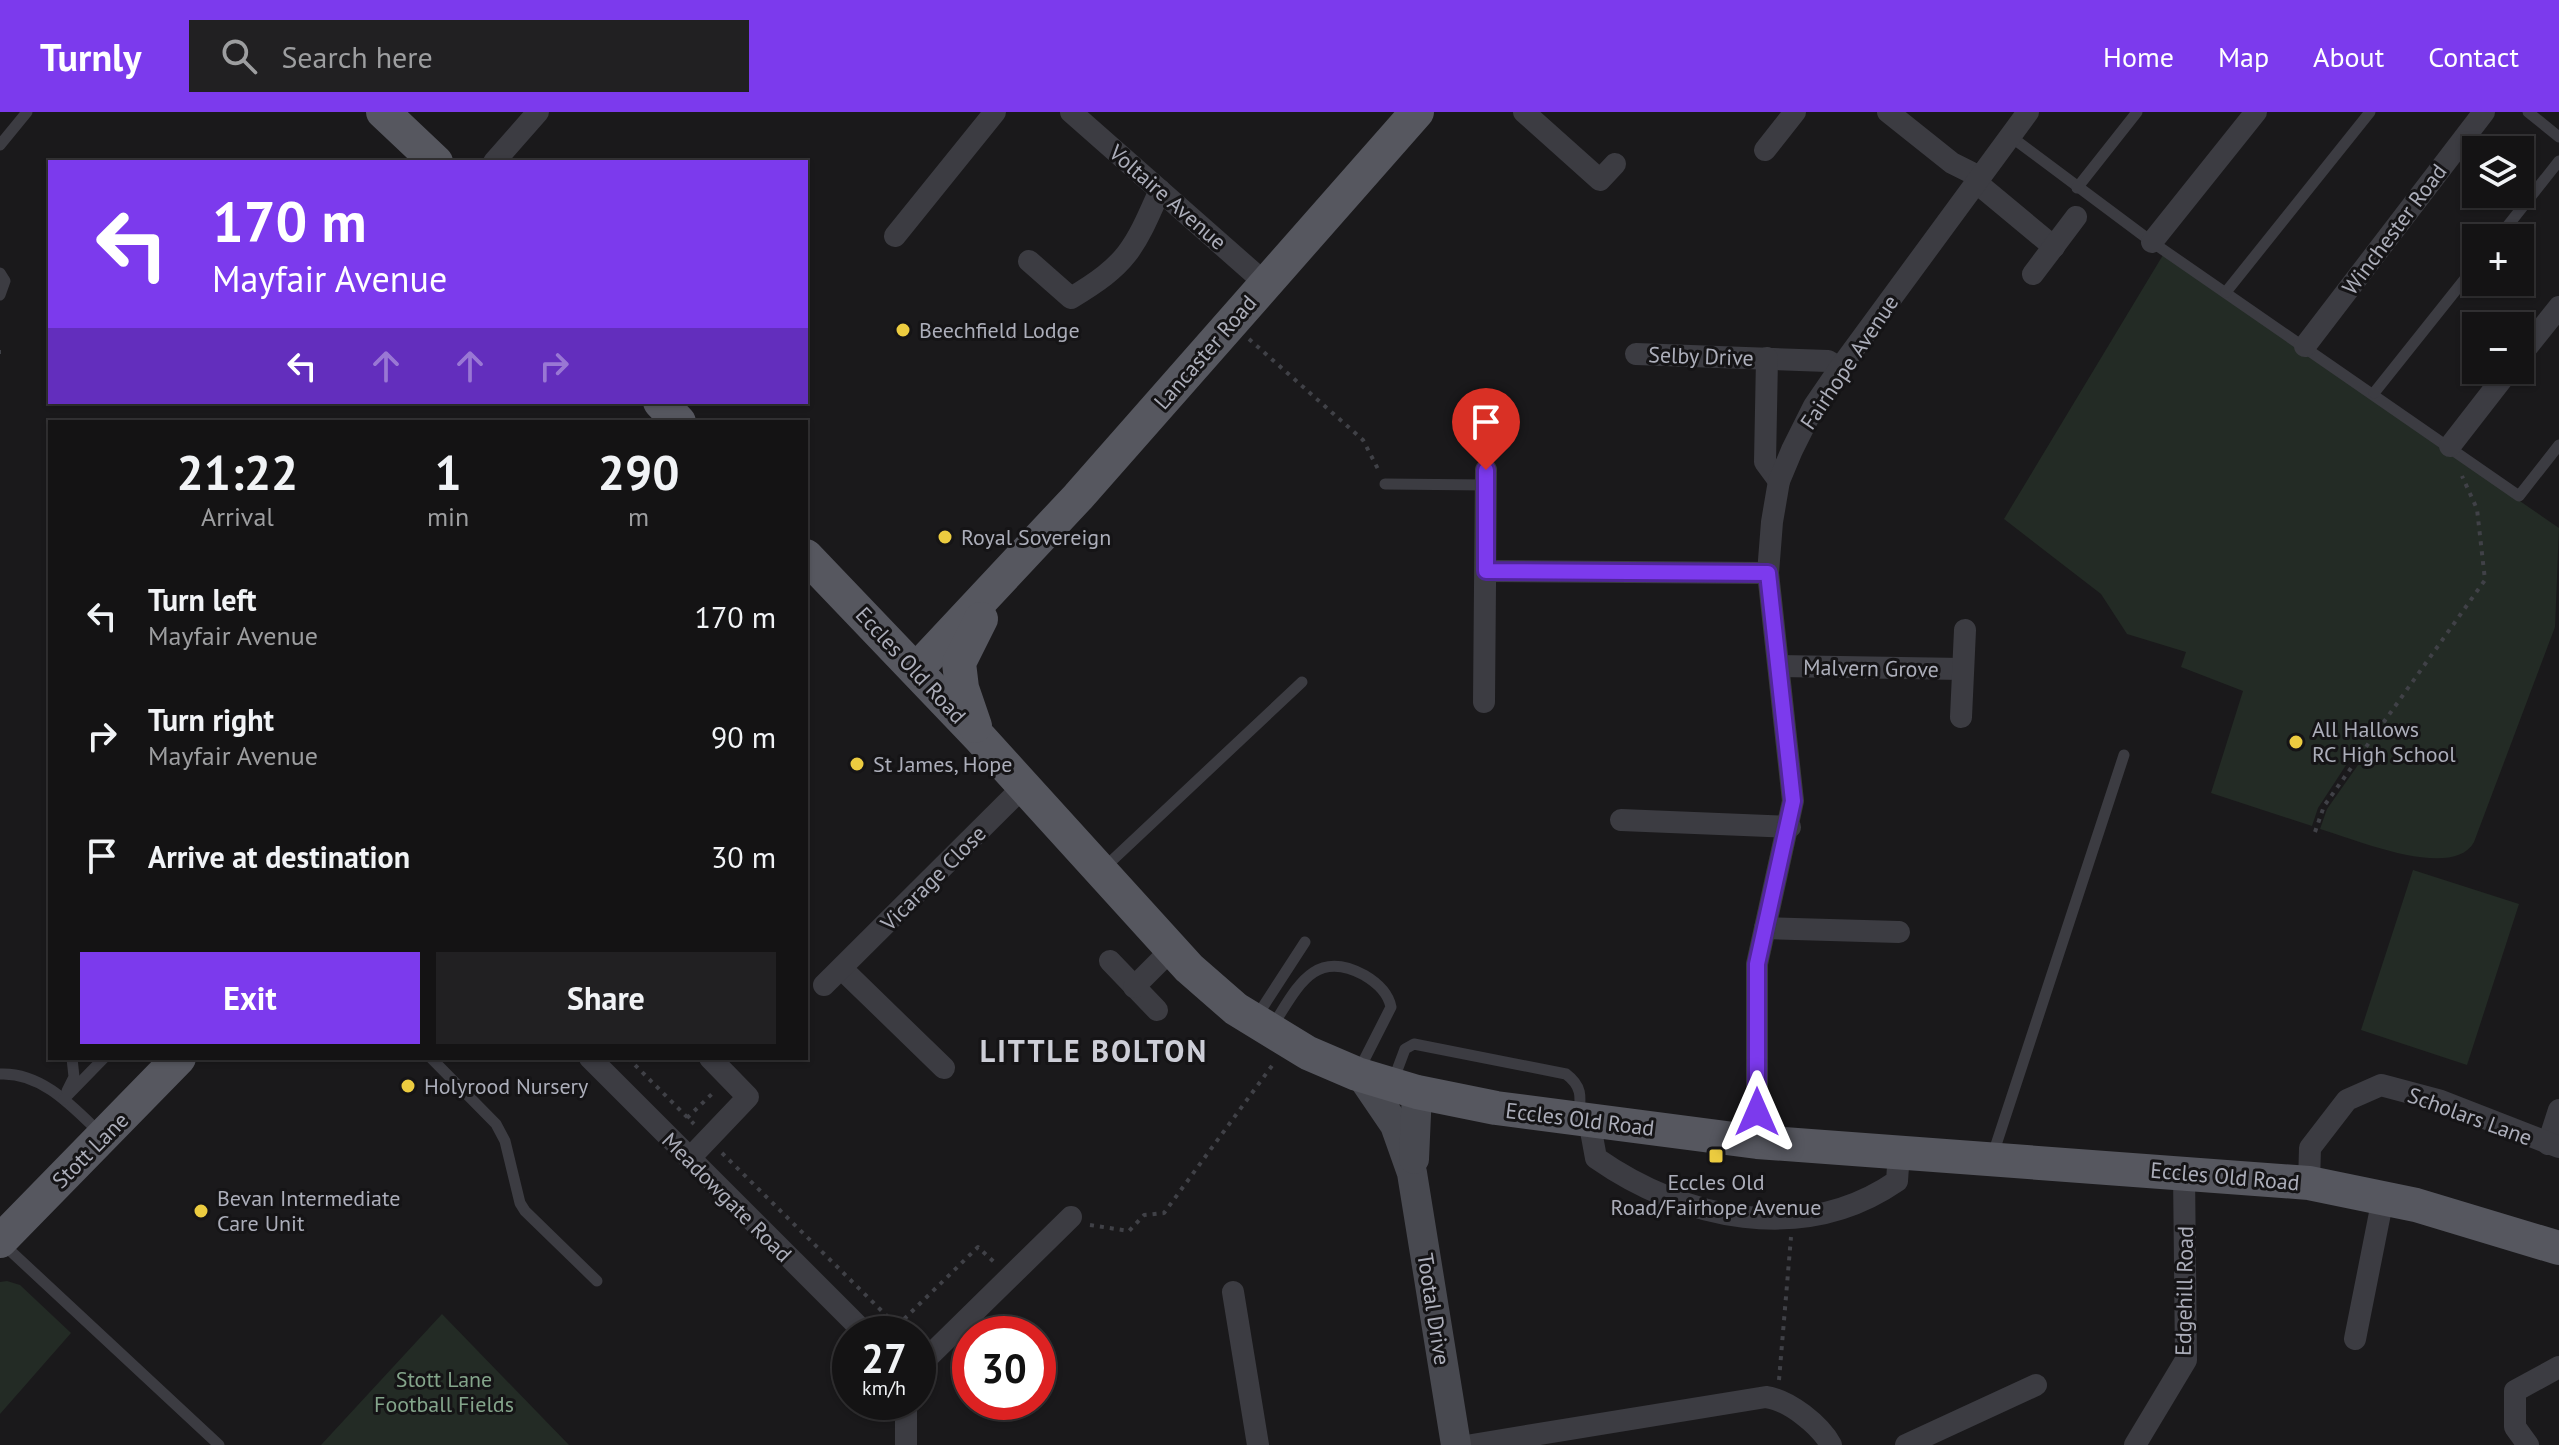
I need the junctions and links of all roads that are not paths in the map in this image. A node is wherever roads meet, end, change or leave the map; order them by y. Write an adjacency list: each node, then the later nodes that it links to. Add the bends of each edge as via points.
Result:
1 (27, 112): 18 (lane)
2 (383, 112): 20 (main road)
3 (538, 112): 21 (street)
4 (995, 112): 29 (street)
5 (1071, 112): 26 (street, Voltaire Avenue)
6 (1524, 112): 23 (street, via 1600,180)
7 (1795, 112): 19 (street)
8 (1888, 112): 24 (street)
9 (2028, 112): 16 (street, Fairhope Avenue)
10 (2137, 112): 25 (lane)
11 (2256, 112): 30 (street)
12 (2370, 112): 37 (lane)
13 (2484, 112): 41 (street, Winchester Road)
14 (2528, 112): 17 (lane)
15 (1410, 114): 35 (main road, Lancaster Road)
16 (2010, 136): 24 (street, Fairhope Avenue); 25 (lane)
17 (2559, 137)
18 (0, 145)
19 (1765, 150)
20 (434, 160)
21 (496, 160)
22 (2559, 161): 28 (lane)
23 (1615, 164)
24 (1979, 180): 31 (street); 44 (street, Fairhope Avenue)
25 (2077, 188): 30 (lane)
26 (1160, 190): 32 (street, via 1137,243 1109,275 1071,298); 35 (street, Voltaire Avenue)
27 (2076, 217): 31 (street)
28 (2509, 224)
29 (895, 236)
30 (2152, 242): 37 (lane)
31 (2054, 247): 34 (street)
32 (1029, 261)
33 (0, 273): 38 (lane, via 5,281)
34 (2033, 274)
35 (1265, 283): 57 (main road, Lancaster Road)
36 (2462, 283): 46 (lane)
37 (2226, 292): 41 (lane)
38 (0, 295)
39 (2559, 307): 40 (street)
40 (2534, 338)
41 (2305, 346): 46 (lane)
42 (1636, 354): 43 (street, Selby Drive)
43 (1767, 358): 44 (street, Selby Drive, via 1828,361); 52 (street, Selby Drive, via 1765,462)
44 (1840, 368): 52 (street, Fairhope Avenue, via 1814,406)
45 (2498, 384): 50 (street)
46 (2374, 393): 50 (lane)
47 (662, 404): 48 (main road)
48 (677, 420)
49 (2559, 445): 50 (lane, via 2519,496)
50 (2450, 446)
51 (1486, 478): 53 (lane); 55 (street)
52 (1779, 481): 56 (street, Fairhope Avenue)
53 (1385, 484)
54 (808, 558): 61 (main road, Eccles Old Road)
55 (1486, 571): 56 (street); 63 (street)
56 (1768, 573): 59 (street, Fairhope Avenue)
57 (992, 591): 61 (main road, Lancaster Road); 65 (main road, Lancaster Road, via 959,663)
58 (1965, 630): 60 (street, Malvern Grove)
59 (1779, 666): 60 (street, Malvern Grove); 69 (street, Fairhope Avenue, via 1791,770)
60 (1963, 669): 64 (street, Malvern Grove)
61 (916, 670): 65 (main road, Eccles Old Road)
62 (1302, 682): 70 (lane)
63 (1484, 702)
64 (1961, 717)
65 (980, 738): 67 (main road, Eccles Old Road)
66 (2124, 755): 97 (lane)
67 (1023, 787): 70 (main road, Eccles Old Road); 76 (street, Vicarage Close)
68 (1621, 820): 69 (street)
69 (1790, 827): 71 (street, Fairhope Avenue)
70 (1101, 871): 74 (main road, Eccles Old Road)
71 (1765, 928): 72 (street); 94 (street, Fairhope Avenue, via 1757,964)
72 (1899, 932)
73 (1305, 942): 80 (lane)
74 (1172, 949): 78 (street); 80 (main road, Eccles Old Road, via 1236,1009)
75 (1110, 961): 78 (street)
76 (842, 969): 77 (street, Vicarage Close); 87 (street)
77 (824, 985)
78 (1134, 987): 79 (street)
79 (1157, 1010)
80 (1271, 1030): 89 (main road, Eccles Old Road); 89 (lane, via 1316,968 1341,965 1365,975 1381,987 1391,1007)
81 (72, 1060): 90 (lane, via 74,1077)
82 (102, 1060): 90 (lane)
83 (177, 1060): 93 (main road, Stott Lane)
84 (433, 1060): 106 (lane, via 496,1124 525,1211)
85 (592, 1060): 98 (street, Meadowgate Road)
86 (712, 1060): 98 (street, via 748,1097)
87 (944, 1068)
88 (0, 1074): 90 (lane, via 28,1076)
89 (1382, 1082): 92 (main road, Eccles Old Road, via 1496,1108); 92 (lane, via 1414,1044 1566,1074 1577,1083); 100 (street, Tootal Drive); 100 (street, Tootal Drive)
90 (64, 1099): 93 (lane)
91 (2559, 1110): 95 (street)
92 (1584, 1120): 94 (main road, Eccles Old Road); 96 (street, via 1596,1158 1631,1183 1685,1206 1738,1217 1812,1217 1877,1195 1897,1181)
93 (105, 1137): 104 (main road, Stott Lane)
94 (1757, 1142): 96 (main road, Eccles Old Road)
95 (2553, 1146): 101 (street, Scholars Lane, via 2441,1101 2381,1085 2347,1100 2310,1148)
96 (1899, 1152): 97 (main road, Eccles Old Road)
97 (1991, 1158): 99 (main road, Eccles Old Road)
98 (689, 1159): 108 (street, Meadowgate Road)
99 (2184, 1172): 101 (main road, Eccles Old Road); 121 (street, Edgehill Road, via 2186,1360)
100 (1412, 1173): 117 (street, Tootal Drive)
101 (2309, 1183): 102 (main road, Eccles Old Road)
102 (2383, 1198): 105 (main road, Eccles Old Road); 109 (street)
103 (1071, 1217): 110 (street)
104 (0, 1241): 114 (lane)
105 (2559, 1248)
106 (597, 1281)
107 (1233, 1292): 116 (street)
108 (848, 1316)
109 (2355, 1339)
110 (936, 1350)
111 (2559, 1367): 122 (street, via 2515,1391 2515,1427)
112 (2036, 1385): 120 (street)
113 (906, 1420): 115 (street)
114 (219, 1445)
115 (906, 1445)
116 (1258, 1445)
117 (1456, 1445)
118 (1472, 1445): 119 (street, via 1766,1397 1778,1398 1824,1432)
119 (1831, 1445)
120 (1906, 1445)
121 (2135, 1445)
122 (2528, 1445)

